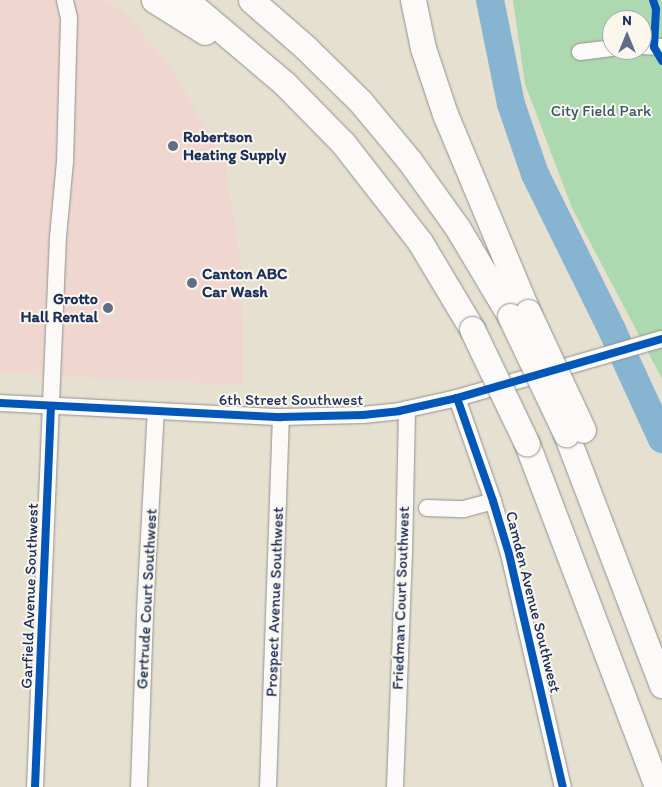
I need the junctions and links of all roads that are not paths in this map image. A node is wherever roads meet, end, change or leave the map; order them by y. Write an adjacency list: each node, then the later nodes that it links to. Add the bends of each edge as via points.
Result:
1 (64, 0): 13 (street, Garfield Avenue Southwest, via 69,18 65,162 58,236)
2 (154, 0): 8 (highway)
3 (186, 0): 8 (highway)
4 (251, 0): 9 (highway, via 339,80 403,153)
5 (413, 0): 9 (highway, via 423,48 445,114)
6 (602, 49): 7 (street)
7 (580, 52)
8 (257, 60): 25 (highway, bridge, via 313,111 375,181 420,242 472,329 527,444)
9 (519, 314): 19 (highway, bridge, via 574,432)
10 (658, 340): 11 (street, 6th Street Southwest)
11 (457, 398): 14 (street, 6th Street Southwest); 17 (street, Camden Avenue Southwest)
12 (0, 403): 13 (street, 6th Street Southwest)
13 (51, 406): 15 (street, 6th Street Southwest); 20 (street, Garfield Avenue Southwest)
14 (406, 409): 16 (street, 6th Street Southwest, via 363,415); 23 (street, Friedman Court Southwest)
15 (156, 411): 16 (street, 6th Street Southwest); 21 (street, Gertrude Court Southwest)
16 (281, 417): 22 (street, Prospect Avenue Southwest)
17 (493, 501): 18 (street, via 464,509); 24 (street, Camden Avenue Southwest, via 509,554)
18 (427, 508)
19 (662, 685)
20 (35, 787)
21 (139, 787)
22 (268, 787)
23 (395, 787)
24 (562, 787)
25 (657, 787)

